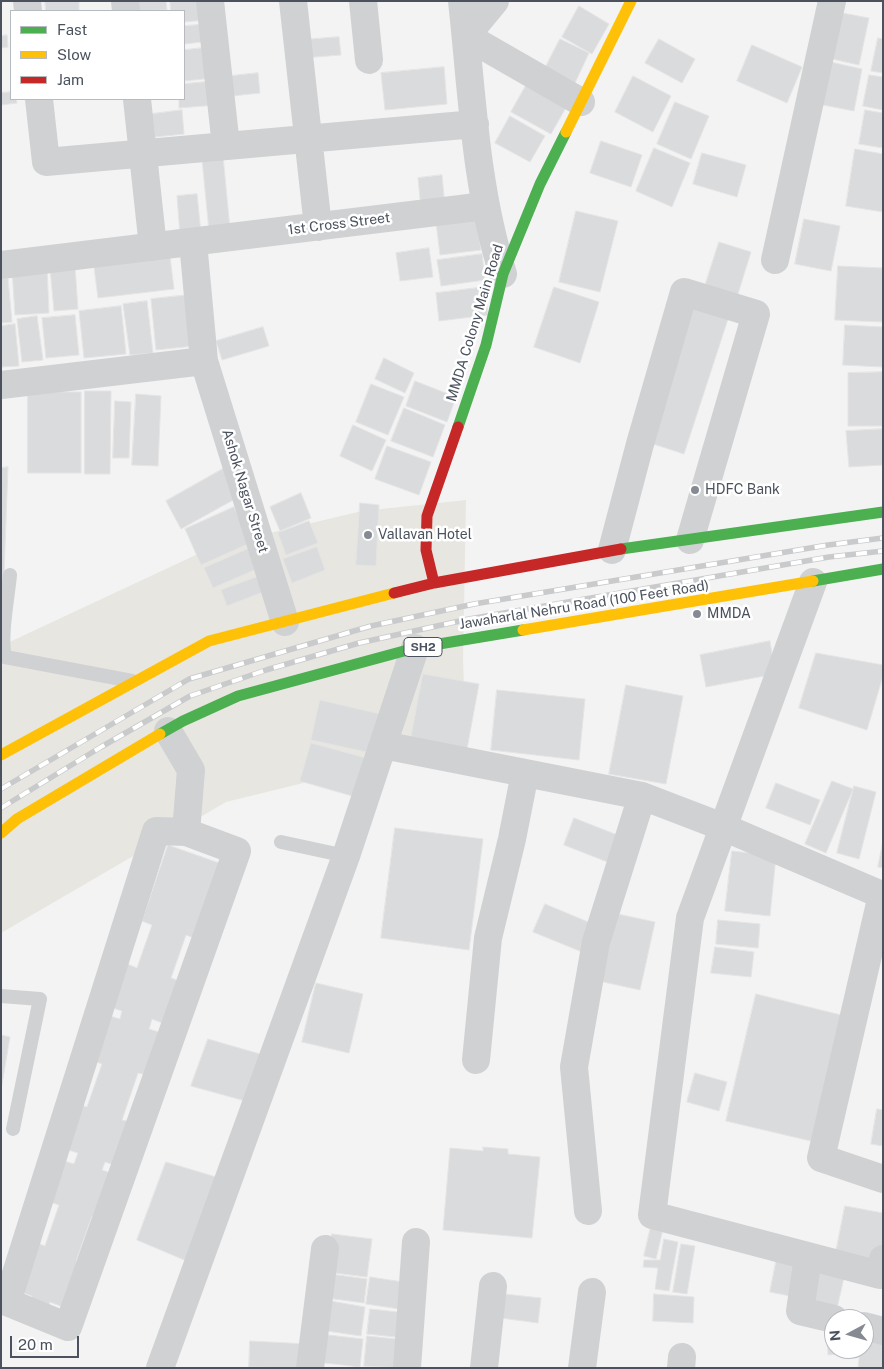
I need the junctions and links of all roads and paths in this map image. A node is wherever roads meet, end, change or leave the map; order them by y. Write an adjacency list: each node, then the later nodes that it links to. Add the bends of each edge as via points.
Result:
1 (210, 1): 15 (street)
2 (293, 1): 14 (street)
3 (363, 1): 9 (street)
4 (462, 1): 8 (street)
5 (495, 1): 8 (street)
6 (632, 1): 12 (main road, MMDA Colony Main Road)
7 (832, 1): 21 (street)
8 (466, 36): 12 (street); 13 (street)
9 (369, 60)
10 (39, 100): 16 (street, via 46,162)
11 (137, 100): 16 (street)
12 (581, 102): 23 (main road, MMDA Colony Main Road, via 540,184)
13 (475, 124): 14 (street); 17 (street)
14 (309, 138): 15 (street); 18 (street)
15 (226, 146): 16 (street)
16 (143, 154): 20 (street)
17 (485, 206): 18 (street, 1st Cross Street); 23 (street)
18 (318, 227): 19 (street, 1st Cross Street)
19 (194, 242): 20 (street, 1st Cross Street); 24 (street, Ashok Nagar Street)
20 (153, 247): 22 (street, 1st Cross Street)
21 (775, 260)
22 (1, 265)
23 (503, 274): 32 (main road, MMDA Colony Main Road, via 486,345 426,516 426,559)
24 (204, 361): 25 (street); 33 (street, Ashok Nagar Street)
25 (1, 385)
26 (883, 512): 27 (main road)
27 (690, 540): 28 (main road); 28 (street, via 756,314 684,292)
28 (612, 550): 32 (main road)
29 (883, 569): 31 (main road, Jawaharlal Nehru Road (100 Feet Road) / SH2)
30 (10, 575): 35 (lane, via 3,638 5,657)
31 (813, 582): 34 (main road, Jawaharlal Nehru Road (100 Feet Road) / SH2); 41 (street)
32 (434, 583): 33 (main road)
33 (285, 622): 35 (main road, via 209,641)
34 (415, 648): 36 (main road, Jawaharlal Nehru Road (100 Feet Road) / SH2, via 238,696); 37 (street)
35 (135, 682): 38 (main road)
36 (168, 730): 42 (street, via 191,770); 43 (main road, Jawaharlal Nehru Road (100 Feet Road) / SH2, via 17,819)
37 (383, 746): 39 (street); 45 (street)
38 (1, 756)
39 (525, 773): 40 (street); 48 (street, via 488,938)
40 (642, 796): 41 (street); 51 (street, via 596,942 574,1067)
41 (723, 827): 46 (street); 54 (street, via 690,918 652,1215)
42 (186, 832): 42 (street, via 156,831 7,1302 68,1327 237,851)
43 (1, 833)
44 (281, 842): 45 (lane)
45 (346, 856): 59 (street)
46 (882, 895): 50 (street, via 820,1158)
47 (1, 996): 49 (lane, via 40,999)
48 (476, 1060)
49 (13, 1128)
50 (883, 1179)
51 (588, 1211)
52 (416, 1242): 61 (street)
53 (325, 1250): 60 (street)
54 (808, 1257): 55 (street, via 880,1275); 58 (street, via 800,1311)
55 (883, 1259)
56 (493, 1286): 62 (street)
57 (592, 1292): 63 (street)
58 (824, 1317)
59 (160, 1368)
60 (310, 1368)
61 (407, 1368)
62 (484, 1368)
63 (582, 1368)

